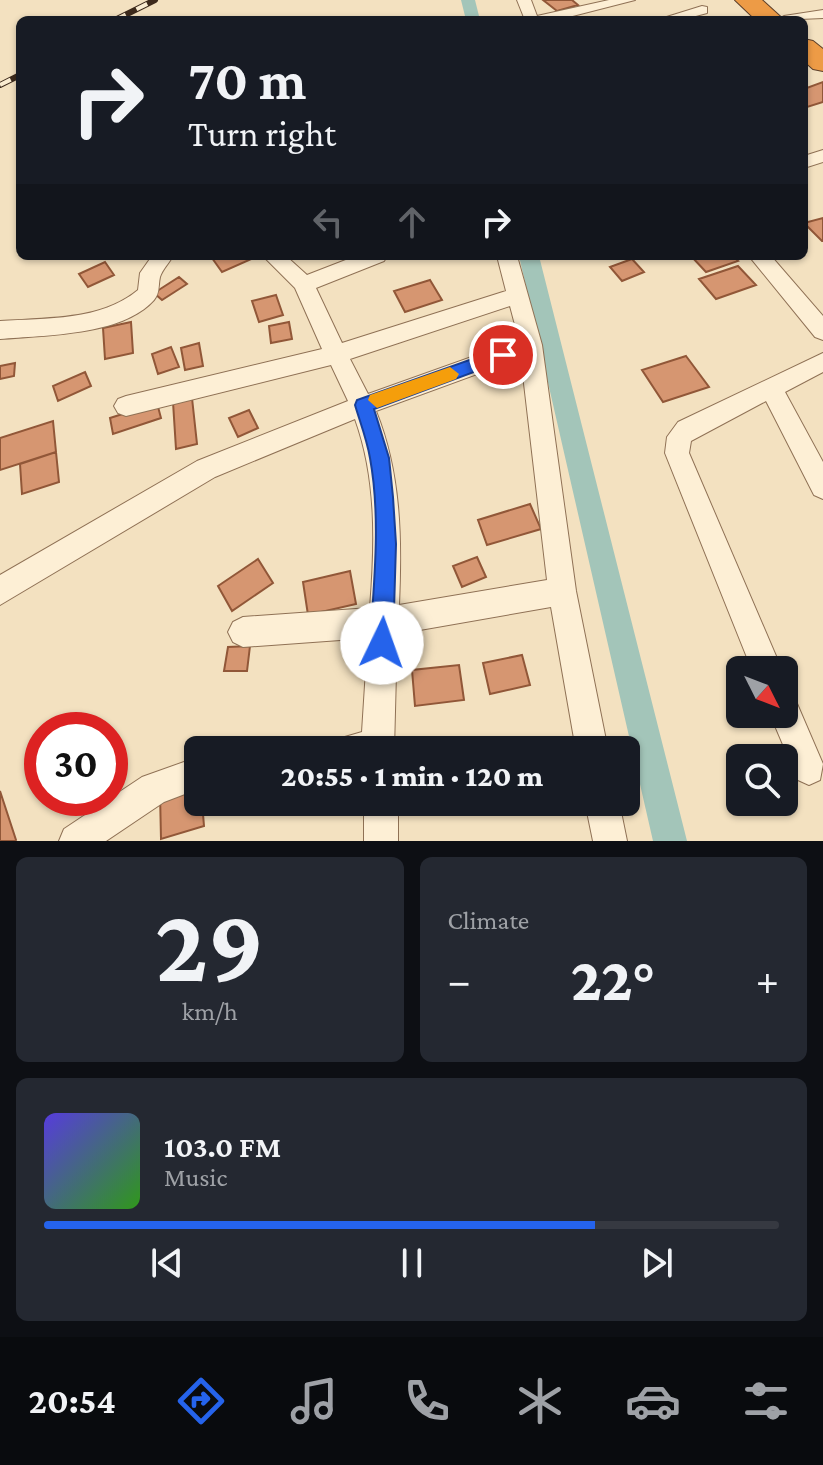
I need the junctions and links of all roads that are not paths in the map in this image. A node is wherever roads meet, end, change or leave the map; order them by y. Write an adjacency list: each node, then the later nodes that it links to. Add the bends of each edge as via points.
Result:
1 (628, 0): 4 (street)
2 (747, 0): 6 (highway)
3 (696, 5): 5 (street)
4 (585, 15)
5 (673, 16)
6 (766, 16)
7 (281, 260): 12 (street)
8 (367, 260): 12 (street)
9 (508, 260): 13 (street)
10 (762, 260): 15 (street)
11 (150, 262): 14 (street, via 148,293 125,311)
12 (304, 284): 17 (street)
13 (520, 295): 16 (street); 17 (street)
14 (0, 330)
15 (823, 331)
16 (531, 345): 20 (street); 24 (street)
17 (337, 354): 20 (street); 21 (street)
18 (823, 362): 19 (street)
19 (770, 387): 22 (street); 27 (street, via 687,429 676,444)
20 (364, 405): 23 (street, via 206,469); 25 (street, via 380,458 384,497)
21 (126, 406)
22 (823, 487)
23 (0, 591)
24 (562, 591): 25 (street); 30 (street)
25 (383, 622): 26 (street); 29 (street)
26 (243, 632)
27 (761, 656)
28 (792, 728): 31 (street)
29 (370, 736)
30 (589, 736)
31 (809, 769)
32 (184, 778): 35 (street, via 154,789)
33 (381, 816): 36 (street)
34 (605, 816): 37 (street)
35 (76, 841)
36 (381, 841)
37 (610, 841)

